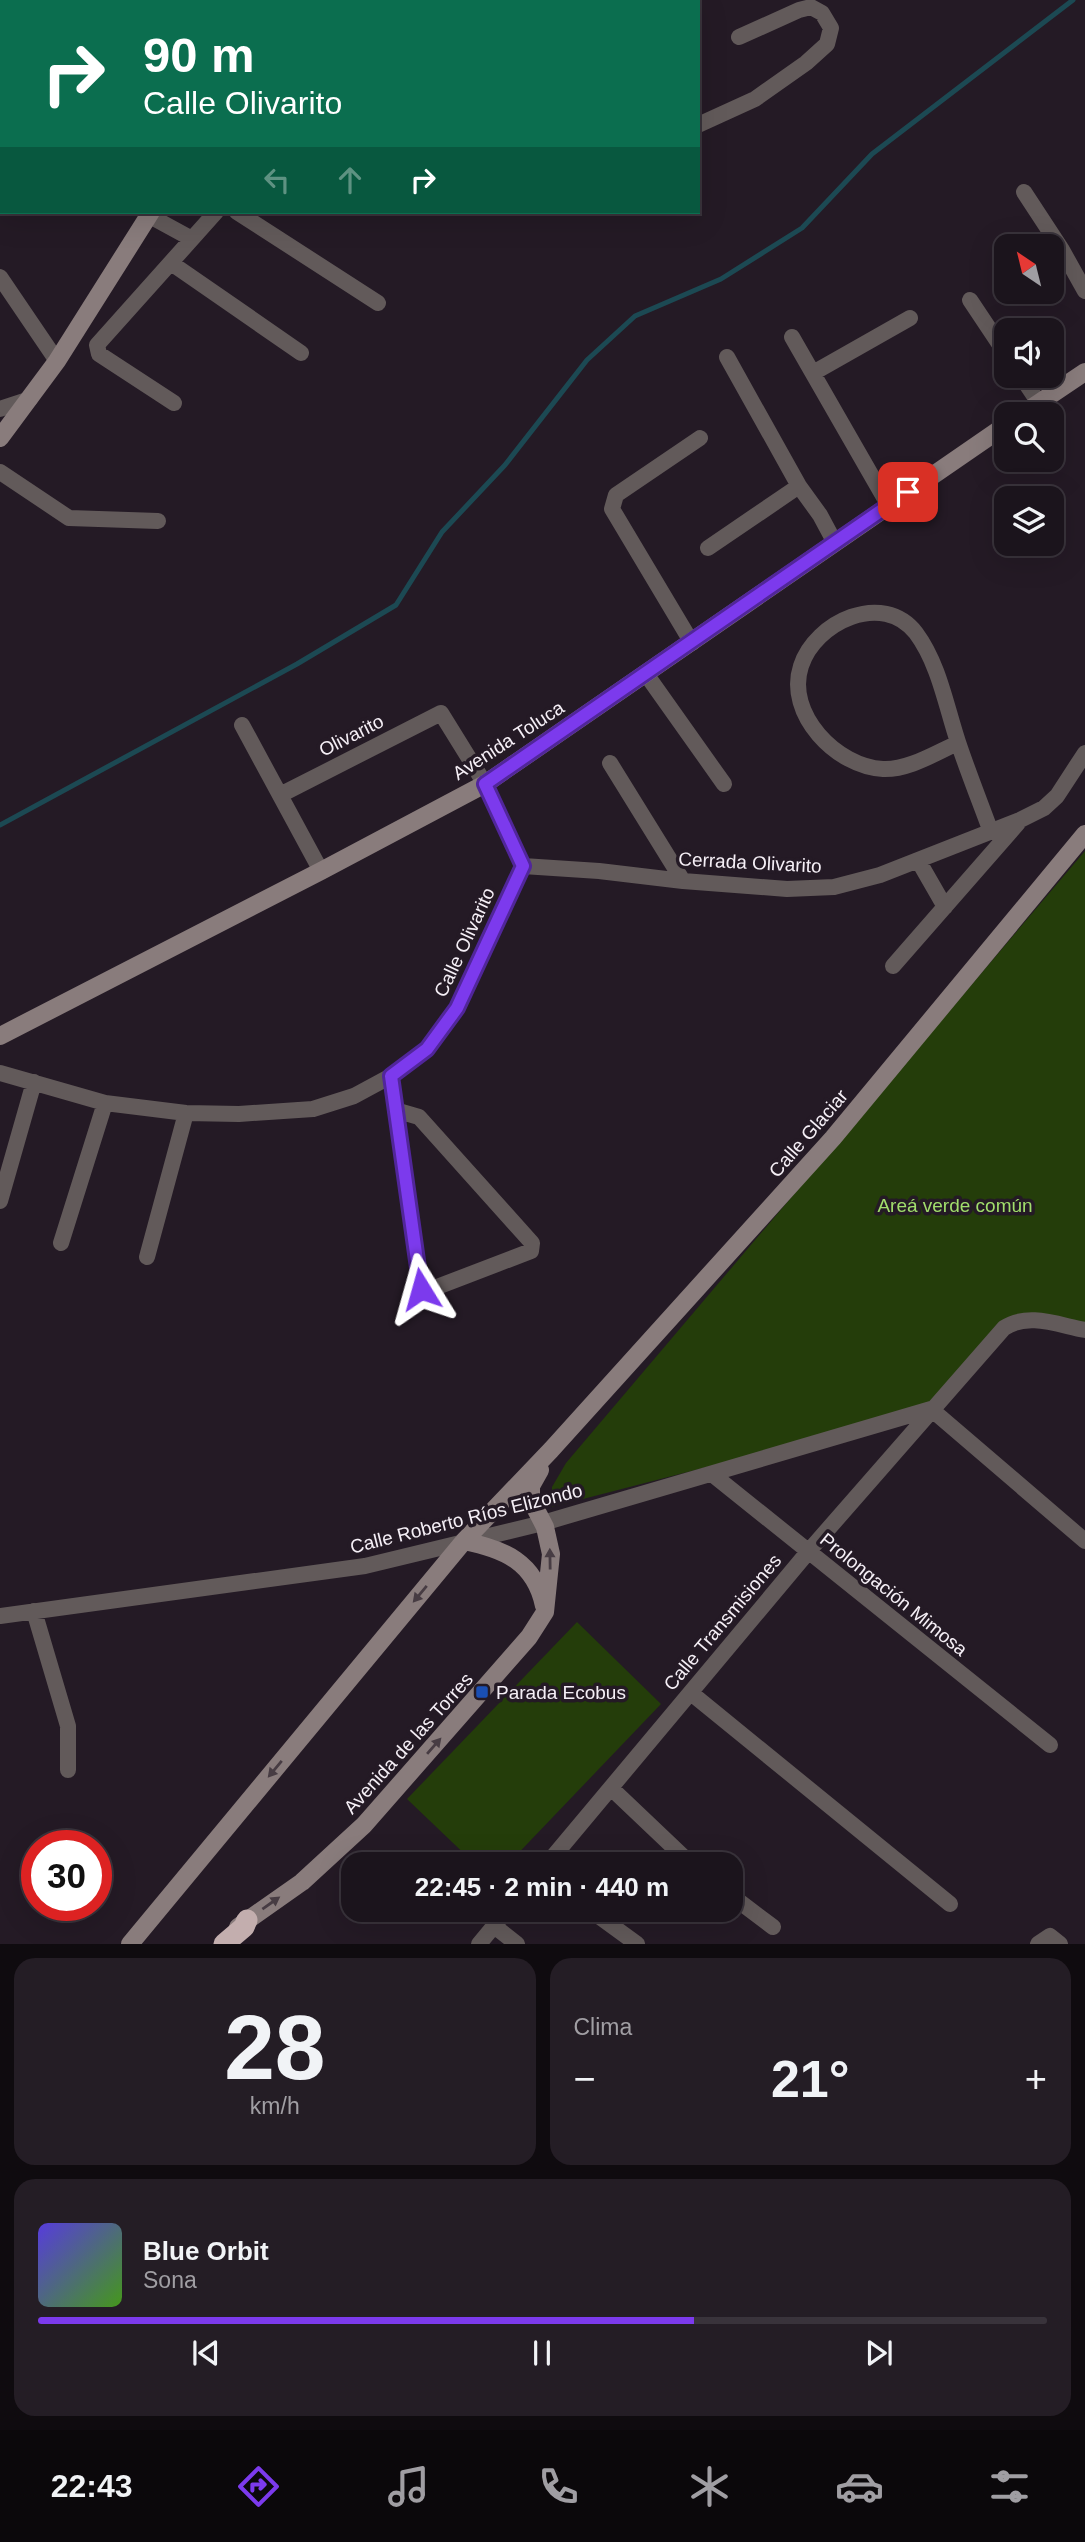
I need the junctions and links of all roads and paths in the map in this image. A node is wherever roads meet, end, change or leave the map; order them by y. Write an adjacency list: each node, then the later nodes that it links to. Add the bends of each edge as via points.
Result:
1 (739, 37): 2 (street, via 811,7 822,13 831,28 827,44 806,63 755,99)
2 (700, 124)
3 (1024, 192): 7 (street)
4 (150, 214): 8 (street); 20 (street)
5 (214, 214): 8 (street)
6 (240, 214): 14 (street)
7 (1047, 234)
8 (192, 239): 10 (street)
9 (1064, 262): 12 (street)
10 (170, 263): 18 (street); 25 (street, via 96,350)
11 (0, 278): 20 (street)
12 (1085, 291)
13 (970, 300): 16 (street)
14 (378, 303)
15 (910, 318): 22 (street)
16 (994, 336)
17 (792, 337): 22 (street)
18 (301, 353)
19 (727, 357): 31 (street)
20 (57, 361): 23 (street)
21 (1085, 372): 24 (street)
22 (813, 373): 32 (street)
23 (30, 399): 26 (street); 28 (street)
24 (1040, 402)
25 (174, 403)
26 (0, 409)
27 (994, 433): 32 (street, Avenida Toluca)
28 (0, 438)
29 (700, 438): 36 (street, via 612,502)
30 (0, 472): 33 (street, via 69,518)
31 (799, 486): 34 (street); 35 (street)
32 (889, 506): 34 (street, Avenida Toluca)
33 (158, 521)
34 (835, 543): 36 (street, Avenida Toluca)
35 (708, 548)
36 (692, 643): 37 (street, Avenida Toluca)
37 (646, 674): 42 (street, Avenida Toluca); 43 (street)
38 (242, 725): 44 (street)
39 (958, 743): 39 (street, via 932,662 915,631 902,620 882,612 860,613 815,642 801,666 799,694 809,720 831,748 853,762 883,769 911,764); 46 (street)
40 (1085, 753): 45 (street, Cerrada Olivarito, via 1057,796)
41 (610, 763): 51 (street)
42 (485, 784): 44 (street, Olivarito, via 441,713); 49 (street); 50 (street, Avenida Toluca)
43 (724, 784)
44 (280, 795): 50 (street)
45 (1020, 820): 46 (street, Cerrada Olivarito); 52 (street)
46 (991, 832): 48 (street, Cerrada Olivarito)
47 (1085, 834): 66 (street, Calle Glaciar, via 834,1138)
48 (919, 860): 51 (street, Cerrada Olivarito, via 834,887 787,889); 52 (street)
49 (523, 866): 51 (street, Cerrada Olivarito); 56 (street, Calle Olivarito, via 457,1008 427,1049)
50 (321, 871): 54 (street, Avenida Toluca)
51 (683, 881)
52 (945, 907): 53 (street)
53 (893, 966)
54 (0, 1036)
55 (0, 1073): 57 (street, Calle Olivarito)
56 (391, 1076): 59 (street); 60 (street, Calle Olivarito, via 354,1096 313,1109)
57 (34, 1082): 58 (street, Calle Olivarito); 61 (street)
58 (105, 1103): 60 (street, Calle Olivarito); 62 (street)
59 (395, 1110): 59 (street, via 419,1117 532,1242 531,1251 424,1292 421,1289)
60 (186, 1113): 63 (street)
61 (0, 1200)
62 (61, 1243)
63 (147, 1256)
64 (1085, 1329): 65 (street, Calle Transmisiones, via 1015,1320)
65 (931, 1409): 67 (street, Calle Roberto Ríos Elizondo); 70 (street); 71 (street, Calle Transmisiones)
66 (551, 1450): 68 (street, Calle Glaciar, via 531,1486 531,1500); 69 (street, Calle Glaciar)
67 (712, 1475): 68 (street, Calle Roberto Ríos Elizondo); 71 (street, Prolongación Mimosa)
68 (543, 1523): 69 (street, Calle Roberto Ríos Elizondo); 73 (street, Avenida de las Torres, one-way to 68, via 551,1554)
69 (464, 1541): 72 (street, Calle Roberto Ríos Elizondo, via 365,1566); 73 (street, via 508,1554 522,1564 541,1592); 88 (street, one-way to 88)
70 (1085, 1541)
71 (808, 1552): 75 (street, Calle Transmisiones); 76 (street, Prolongación Mimosa)
72 (34, 1611): 74 (street, Calle Roberto Ríos Elizondo); 77 (street, via 68,1726)
73 (545, 1612): 83 (street, Avenida de las Torres, one-way to 73, via 302,1882 364,1825 529,1637)
74 (0, 1616)
75 (691, 1693): 78 (street, Calle Transmisiones); 82 (street)
76 (1050, 1745)
77 (68, 1770)
78 (611, 1788): 79 (street, Calle Transmisiones); 80 (street)
79 (557, 1852)
80 (678, 1852)
81 (743, 1904): 87 (street)
82 (950, 1904)
83 (247, 1920): 89 (street, Avenida de las Torres); 90 (highway)
84 (497, 1922): 86 (street)
85 (607, 1922): 93 (street)
86 (494, 1926): 91 (street); 92 (street)
87 (773, 1927)
88 (131, 1944)
89 (216, 1944)
90 (224, 1944)
91 (479, 1944)
92 (517, 1944)
93 (637, 1944)

